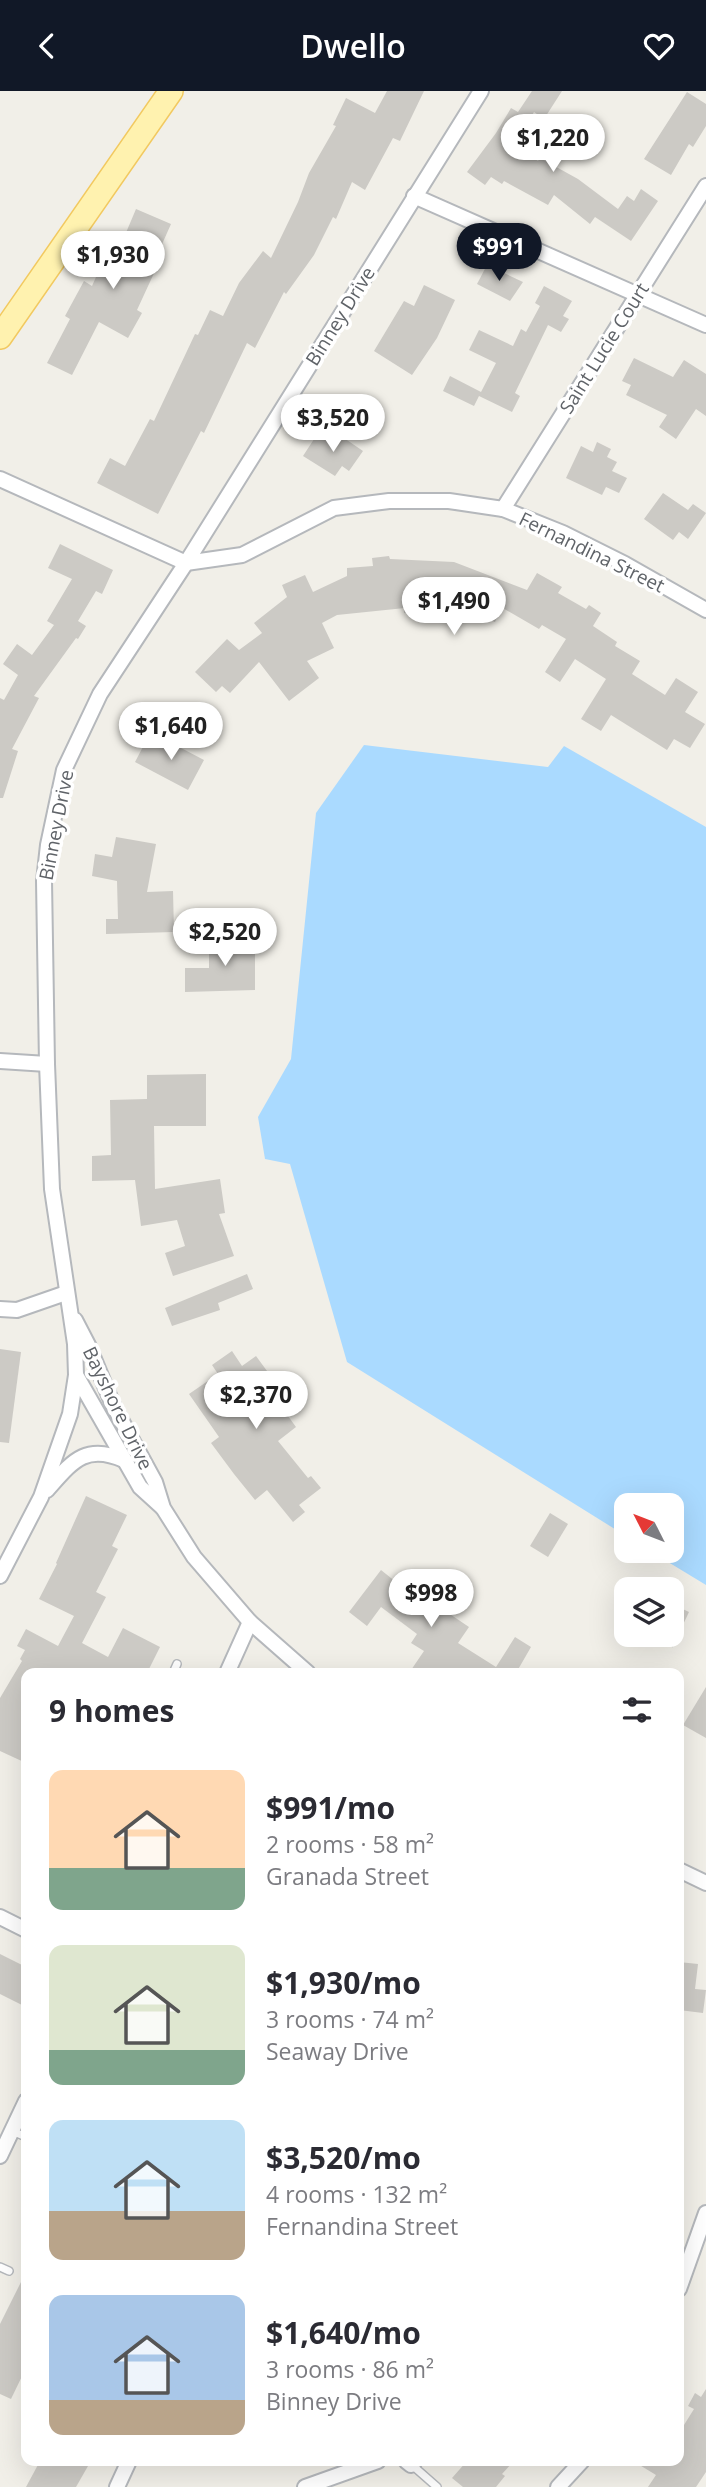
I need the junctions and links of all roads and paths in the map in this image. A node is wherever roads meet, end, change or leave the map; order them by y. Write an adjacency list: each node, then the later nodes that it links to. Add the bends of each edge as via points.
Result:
1 (171, 91): 7 (main road)
2 (481, 91): 4 (street, Binney Drive)
3 (706, 187): 5 (street, Saint Lucie Court)
4 (414, 196): 5 (street); 10 (street, Binney Drive)
5 (638, 295): 6 (street); 9 (street, Saint Lucie Court)
6 (706, 325)
7 (0, 337)
8 (0, 479): 10 (street)
9 (503, 509): 10 (street, Fernandina Street, via 449,501 389,501 334,508 242,555); 11 (street, Fernandina Street, via 563,533)
10 (186, 563): 13 (street, Binney Drive, via 100,694 64,770 44,881)
11 (706, 610)
12 (0, 1061): 13 (street)
13 (47, 1063): 14 (street, Binney Drive, via 52,1189)
14 (66, 1293): 15 (street, via 17,1310); 16 (street, Binney Drive)
15 (0, 1309)
16 (69, 1310): 17 (street, Binney Drive); 20 (street, Bayshore Drive, via 155,1482)
17 (76, 1375): 18 (street, Bayshore Drive); 19 (street, Binney Drive, via 70,1414)
18 (124, 1460): 19 (street, Bayshore Drive, via 93,1451 77,1459); 20 (street, Bayshore Drive, via 140,1487)
19 (41, 1497): 21 (street, Binney Drive)
20 (163, 1508): 22 (street, Bayshore Drive, via 194,1557)
21 (0, 1576)
22 (250, 1622): 25 (street); 26 (street, Bayshore Drive)
23 (177, 1664): 24 (lane)
24 (175, 1668)
25 (228, 1668)
26 (302, 1668)
27 (684, 1872): 28 (street)
28 (706, 1883)
29 (0, 1917): 30 (street)
30 (21, 1928)
31 (21, 2112): 32 (street)
32 (12, 2131): 33 (lane); 34 (street)
33 (21, 2135)
34 (0, 2156)
35 (706, 2213): 38 (street)
36 (0, 2267): 37 (lane)
37 (9, 2271)
38 (684, 2275)
39 (127, 2466): 43 (street)
40 (363, 2466): 44 (street)
41 (415, 2466): 45 (lane)
42 (577, 2466): 46 (street)
43 (117, 2487)
44 (305, 2487)
45 (437, 2487)
46 (558, 2487)

